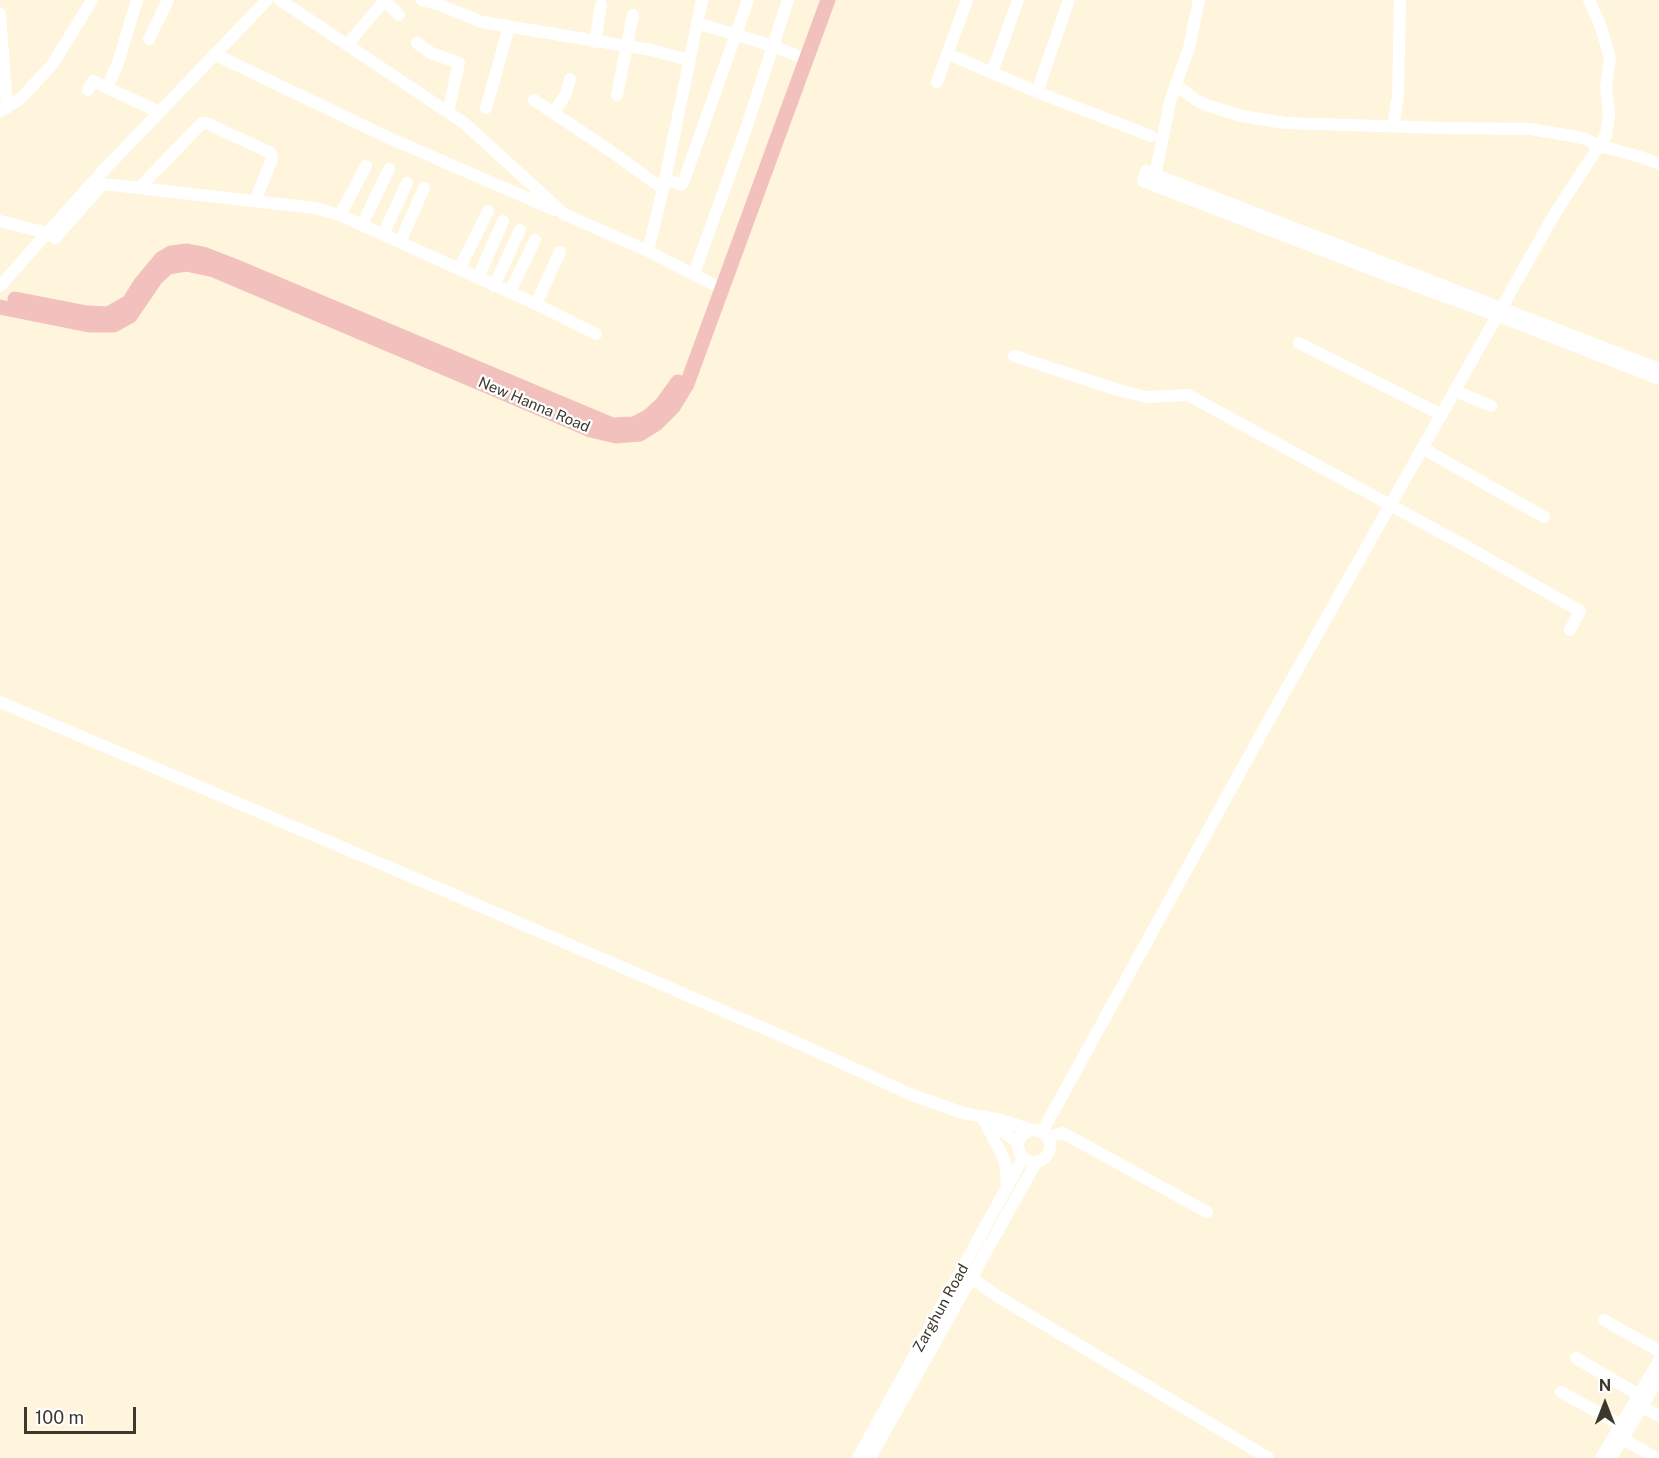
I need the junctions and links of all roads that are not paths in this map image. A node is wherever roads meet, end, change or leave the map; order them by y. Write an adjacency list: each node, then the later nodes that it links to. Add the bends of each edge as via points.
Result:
1 (92, 0): 48 (street, via 52,65 20,99)
2 (137, 0): 42 (street)
3 (168, 0): 27 (street)
4 (267, 0): 33 (street)
5 (280, 0): 30 (street)
6 (385, 0): 21 (street); 30 (street)
7 (422, 0): 24 (street, via 482,22)
8 (702, 0): 23 (street)
9 (748, 0): 25 (street)
10 (788, 0): 32 (street)
11 (817, 0): 35 (main road, New Hanna Road)
12 (828, 0): 35 (main road, New Hanna Road)
13 (967, 0): 34 (street)
14 (1018, 0): 37 (street)
15 (1070, 0): 44 (street)
16 (1199, 0): 41 (street)
17 (1400, 0): 52 (street, via 1398,97)
18 (1589, 0): 54 (street, via 1610,58 1606,87 1608,129)
19 (601, 5): 28 (street)
20 (0, 14): 26 (street)
21 (399, 15)
22 (633, 15): 31 (street)
23 (697, 23): 25 (street); 36 (street)
24 (508, 27): 28 (street); 47 (street)
25 (735, 35): 32 (street); 59 (street, via 682,184)
26 (1, 38): 38 (street)
27 (149, 39)
28 (596, 42): 31 (street)
29 (417, 43): 50 (street, via 431,53 459,63)
30 (347, 45): 50 (street)
31 (627, 46): 36 (street); 45 (street)
32 (773, 46): 35 (street); 77 (street)
33 (214, 54): 49 (street); 64 (street, via 389,138)
34 (948, 54): 37 (street); 40 (street)
35 (800, 57): 81 (main road, New Hanna Road)
36 (689, 60): 59 (street)
37 (992, 73): 44 (street)
38 (2, 78): 48 (street)
39 (570, 79): 51 (street, via 568,90)
40 (937, 82)
41 (1176, 85): 52 (street, via 1196,100 1242,116 1285,123); 86 (street, via 1155,175 1146,171 1143,181 1389,276)
42 (107, 87): 43 (street, via 93,81); 49 (street)
43 (88, 90)
44 (1037, 92): 53 (street)
45 (617, 95)
46 (534, 100): 51 (street)
47 (486, 108)
48 (3, 109)
49 (159, 112): 70 (street)
50 (448, 112): 64 (street)
51 (553, 113): 59 (street)
52 (1393, 126): 54 (street, via 1531,129 1567,134)
53 (1151, 135)
54 (1600, 146): 55 (street); 86 (street, via 1554,215)
55 (1659, 164)
56 (366, 166): 65 (street)
57 (389, 169): 68 (street)
58 (407, 183): 71 (street)
59 (664, 184): 74 (street)
60 (139, 188): 62 (street); 62 (street, via 206,123 272,153); 70 (street, via 103,184 55,238)
61 (424, 188): 73 (street)
62 (255, 201): 65 (street)
63 (488, 211): 76 (street)
64 (564, 214): 74 (street)
65 (340, 215): 68 (street)
66 (0, 221): 70 (street)
67 (503, 221): 78 (street)
68 (362, 225): 71 (street)
69 (520, 230): 80 (street)
70 (47, 233): 79 (street)
71 (383, 235): 73 (street)
72 (536, 240): 82 (street)
73 (400, 242): 76 (street)
74 (648, 251): 77 (street)
75 (560, 252): 84 (street)
76 (459, 269): 78 (street)
77 (694, 274): 81 (street)
78 (478, 278): 80 (street)
79 (0, 286)
80 (494, 286): 82 (street)
81 (717, 286): 83 (main road, New Hanna Road, via 677,384 662,404 634,424 612,425 203,254 187,251 161,259 129,302 108,314); 85 (main road, New Hanna Road, via 687,384 673,407 640,434 616,436 591,430 214,270 186,264 168,267 130,316 114,325 89,325)
82 (510, 292): 84 (street)
83 (0, 297)
84 (536, 304): 87 (street)
85 (0, 307)
86 (1501, 312): 90 (street); 91 (street); 92 (street)
87 (596, 334)
88 (1299, 343): 94 (street)
89 (1014, 356): 96 (street, via 1147,397 1188,395)
90 (1659, 369)
91 (1659, 379)
92 (1455, 391): 93 (street); 94 (street)
93 (1491, 406)
94 (1442, 415): 95 (street)
95 (1422, 448): 96 (street); 97 (street)
96 (1390, 505): 98 (street, via 1580,611); 101 (street)
97 (1544, 517)
98 (1570, 630)
99 (0, 702): 100 (street, via 912,1095)
100 (981, 1118): 101 (street); 102 (street); 105 (street, via 1005,1161)
101 (1040, 1133): 102 (street, via 1023,1134); 104 (street, via 1049,1142 1048,1151); 106 (street, via 1063,1133)
102 (1018, 1143): 103 (street)
103 (1023, 1158): 104 (street); 105 (street, Zarghun Road)
104 (1037, 1161): 107 (street)
105 (1007, 1185): 107 (street, Zarghun Road)
106 (1207, 1212)
107 (967, 1274): 117 (street, Zarghun Road); 118 (street); 119 (street, via 997,1296)
108 (1604, 1320): 109 (street)
109 (1659, 1351)
110 (1576, 1358): 114 (street)
111 (1659, 1361): 114 (street)
112 (1659, 1378): 114 (street)
113 (1561, 1392): 116 (street)
114 (1638, 1401): 115 (street); 116 (street)
115 (1659, 1416)
116 (1621, 1432): 120 (street); 121 (street); 122 (street)
117 (858, 1458)
118 (870, 1458)
119 (1268, 1458)
120 (1600, 1458)
121 (1611, 1458)
122 (1656, 1458)

